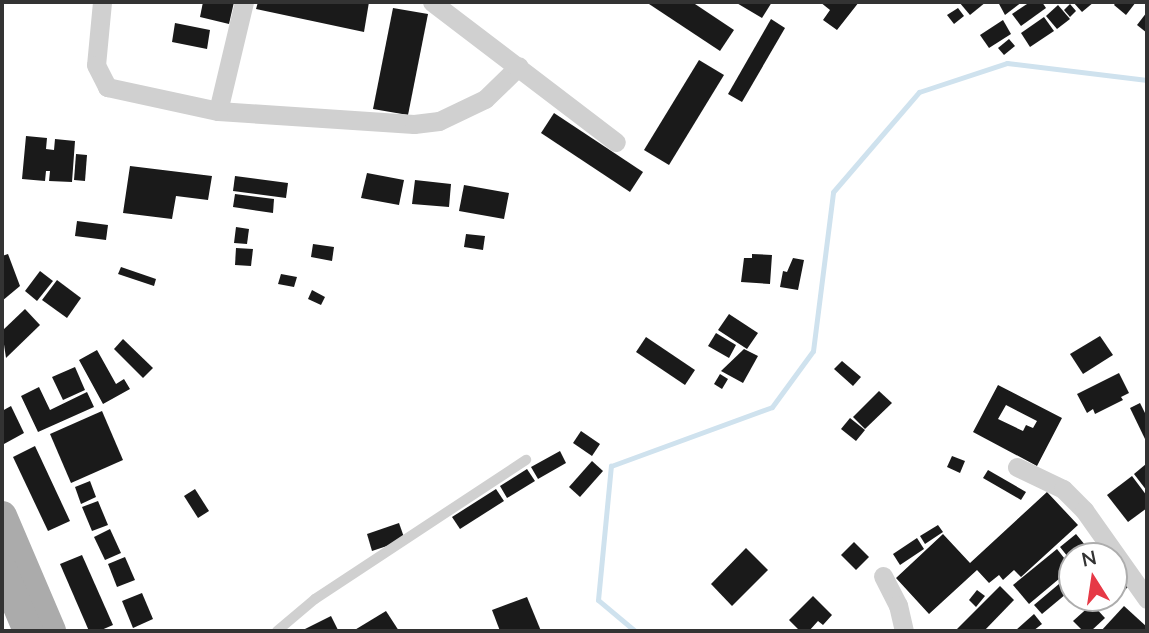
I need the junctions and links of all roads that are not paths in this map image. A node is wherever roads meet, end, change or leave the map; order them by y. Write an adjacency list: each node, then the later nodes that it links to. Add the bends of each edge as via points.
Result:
1 (102, 2): 5 (street, via 96,65 107,88)
2 (244, 2): 5 (street)
3 (432, 2): 4 (street)
4 (519, 66): 5 (street, via 485,99 439,121 414,124); 6 (street)
5 (218, 111)
6 (616, 142)
7 (526, 460): 15 (lane, via 315,599)
8 (1017, 467): 12 (street, via 1063,489 1084,510)
9 (2, 516): 14 (main road)
10 (883, 576): 16 (street, via 898,605)
11 (4, 578): 13 (main road)
12 (1147, 598)
13 (28, 631)
14 (51, 631)
15 (277, 631)
16 (904, 631)

